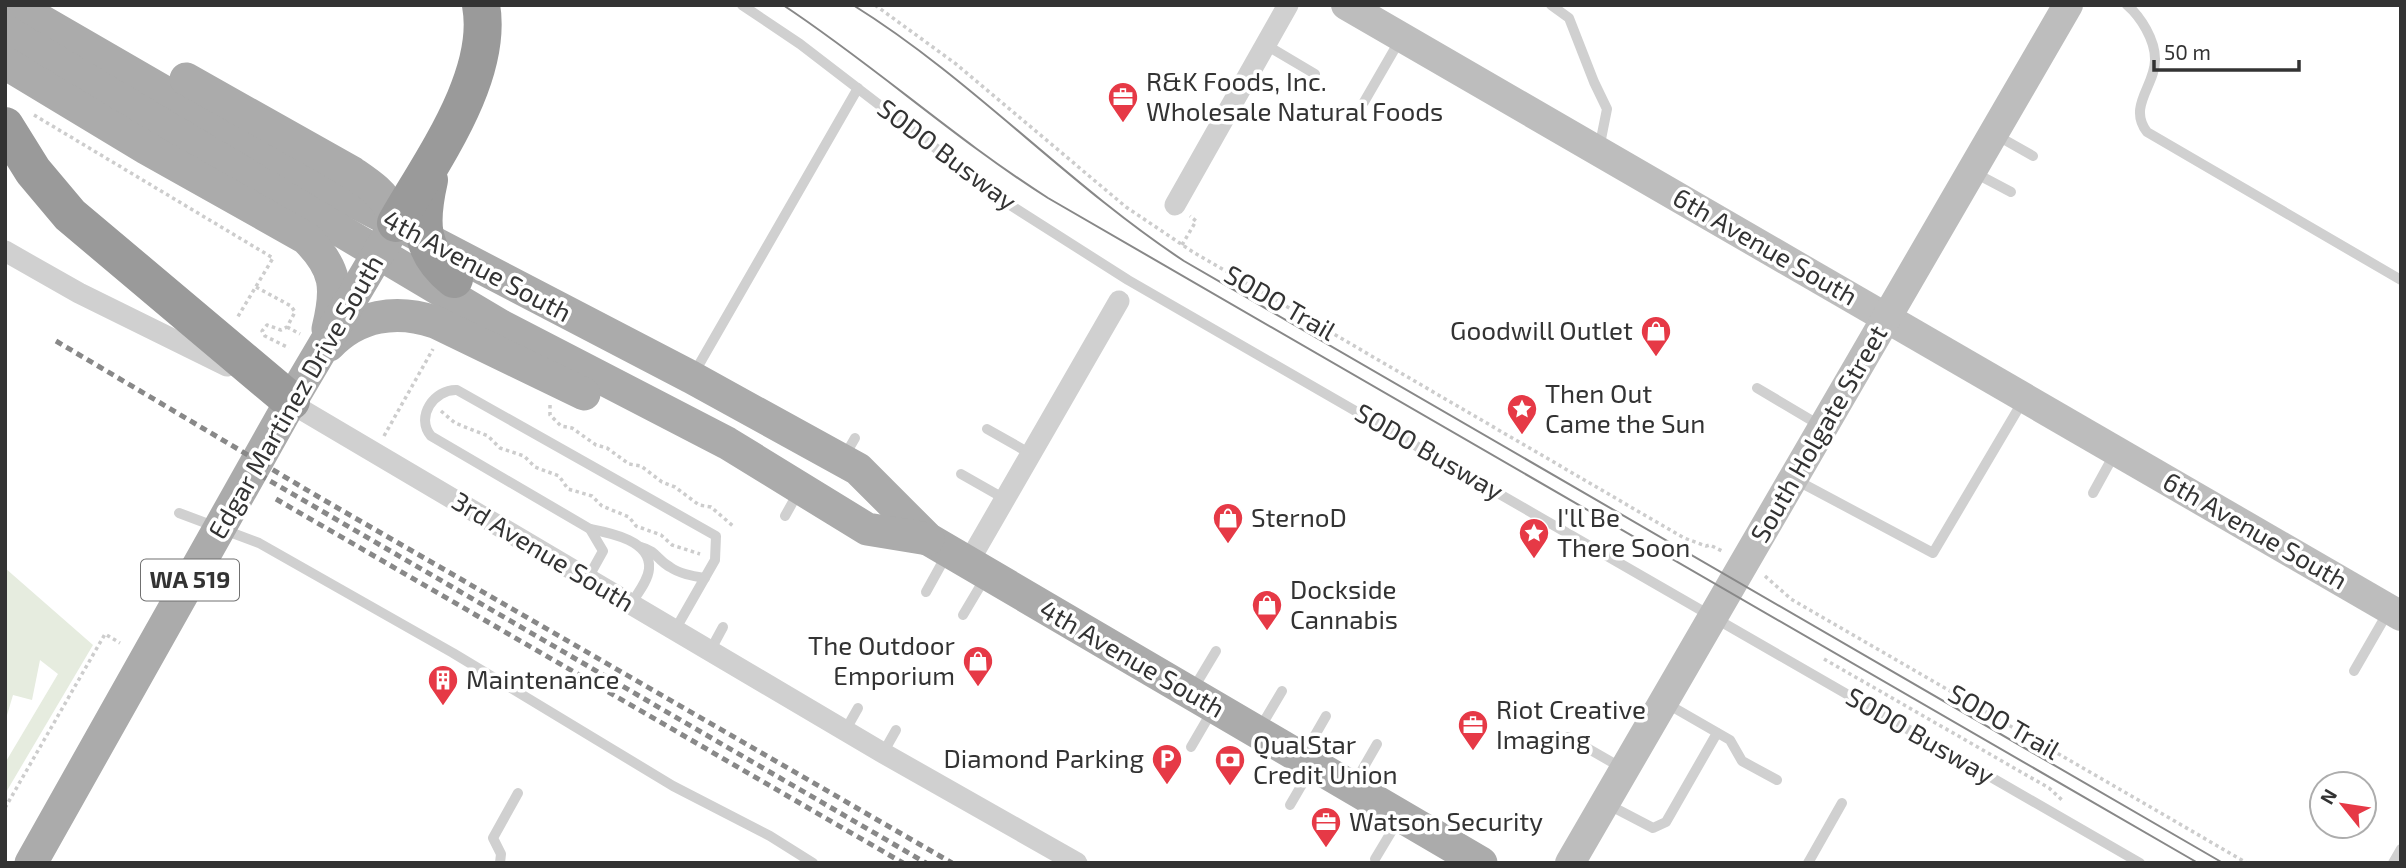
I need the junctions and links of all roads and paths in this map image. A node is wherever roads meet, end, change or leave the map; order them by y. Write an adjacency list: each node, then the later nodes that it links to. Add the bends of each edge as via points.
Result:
1 (14, 5): 38 (main road, 4th Avenue South, via 342,195)
2 (55, 5): 26 (main road, via 353,173 385,198)
3 (481, 5): 20 (highway, via 483,30 475,74)
4 (742, 5): 16 (lane, SODO Busway)
5 (875, 5): 28 (path, SODO Trail, via 956,64 1126,207)
6 (1289, 5): 13 (street)
7 (1346, 5): 12 (street, 6th Avenue South)
8 (1551, 5): 21 (lane, via 1569,18 1607,108)
9 (2068, 5): 19 (street, South Holgate Street)
10 (2127, 5): 31 (lane, via 2152,41 2156,60 2140,109 2140,123 2147,132)
11 (5, 32): 54 (main road, 4th Avenue South, via 501,326 727,443)
12 (1401, 37): 17 (lane); 21 (street, 6th Avenue South)
13 (1266, 46): 15 (lane); 25 (street)
14 (5, 63): 27 (main road)
15 (1315, 74)
16 (858, 88): 38 (lane); 71 (lane, SODO Busway, via 1007,203 1128,280)
17 (1364, 102)
18 (15, 118): 32 (path, via 273,258); 43 (highway, via 33,171 70,215)
19 (1993, 134): 22 (lane); 23 (street, South Holgate Street)
20 (436, 152): 26 (highway); 30 (highway, via 423,228 431,253)
21 (1599, 152): 34 (street, 6th Avenue South)
22 (2033, 156)
23 (1972, 171): 24 (lane); 34 (street, South Holgate Street)
24 (2011, 192)
25 (1175, 205): 28 (path, via 1196,221)
26 (389, 235): 27 (main road, via 329,242); 30 (main road, via 402,253); 37 (main road, Edgar Martinez Drive South / WA 519)
27 (306, 238): 37 (main road, via 323,255 332,276 334,301)
28 (1182, 245): 61 (path, SODO Trail, via 1684,538)
29 (5, 251): 65 (street, 3rd Avenue South, via 241,373)
30 (454, 279): 51 (main road, via 683,396)
31 (2401, 280)
32 (256, 287): 35 (path); 37 (path, via 295,312 281,330 267,325 262,331 265,336)
33 (1119, 301): 50 (street)
34 (1887, 318): 42 (street, 6th Avenue South); 46 (street, South Holgate Street)
35 (232, 327)
36 (436, 344): 40 (path)
37 (307, 354): 43 (main road, Edgar Martinez Drive South / WA 519); 54 (main road, via 356,324 387,315 419,317)
38 (691, 377): 51 (main road, 4th Avenue South)
39 (1757, 388): 46 (lane)
40 (408, 392): 41 (path); 48 (path)
41 (415, 396)
42 (2025, 397): 49 (street, 6th Avenue South); 53 (lane, via 1933,553)
43 (291, 401): 104 (main road, Edgar Martinez Drive South / WA 519)
44 (439, 410): 62 (path, via 455,423 488,436 500,448 559,476 568,489 592,496 602,506 629,517 636,527)
45 (550, 415): 58 (path, via 561,426 572,428 629,464 641,466 699,505 711,507)
46 (1824, 427): 53 (street, South Holgate Street)
47 (987, 429): 50 (lane)
48 (384, 436)
49 (2117, 450): 55 (lane); 69 (street, 6th Avenue South)
50 (1031, 454): 56 (street)
51 (849, 462): 63 (main road, via 882,506)
52 (961, 474): 56 (lane)
53 (1793, 479): 71 (street, South Holgate Street)
54 (788, 493): 63 (main road, 4th Avenue South, via 867,528)
55 (2093, 493)
56 (1005, 499): 63 (street)
57 (179, 513): 107 (lane, via 259,543)
58 (733, 526)
59 (590, 529): 60 (lane, via 617,534); 65 (lane, via 603,551); 66 (lane, via 431,436 424,421 435,397 457,390 716,536 715,560)
60 (640, 547): 66 (lane, via 651,550 667,567); 68 (lane, via 650,568)
61 (1718, 549)
62 (701, 555)
63 (958, 557): 67 (lane); 70 (lane); 80 (main road, 4th Avenue South)
64 (1764, 576): 113 (path, SODO Trail, via 1791,599)
65 (587, 578): 68 (street, 3rd Avenue South)
66 (705, 578): 73 (lane)
67 (926, 592)
68 (631, 604): 73 (street, 3rd Avenue South)
69 (2395, 613): 78 (lane)
70 (963, 615)
71 (1713, 617): 81 (street, South Holgate Street); 112 (lane, SODO Busway)
72 (723, 627): 76 (lane)
73 (675, 630): 76 (street, 3rd Avenue South)
74 (120, 643): 101 (path, via 105,634)
75 (1216, 650): 80 (lane)
76 (710, 651): 85 (street, 3rd Avenue South)
77 (1824, 659): 98 (path, via 2049,788)
78 (2354, 670)
79 (1282, 691): 86 (lane)
80 (1203, 701): 86 (main road, 4th Avenue South); 90 (lane)
81 (1663, 702): 87 (lane); 93 (street, South Holgate Street)
82 (859, 708): 85 (lane)
83 (1326, 716): 92 (lane)
84 (897, 730): 91 (lane)
85 (845, 731): 91 (street, 3rd Avenue South)
86 (1258, 733): 92 (main road, 4th Avenue South)
87 (1717, 733): 94 (lane, via 1730,740 1742,761); 97 (lane, via 1666,822 1653,828)
88 (1568, 737): 93 (lane)
89 (1377, 744): 95 (lane)
90 (1191, 747)
91 (883, 753): 108 (street, 3rd Avenue South)
92 (1307, 762): 95 (main road, 4th Avenue South); 100 (lane)
93 (1624, 769): 97 (street, South Holgate Street)
94 (1777, 780)
95 (1351, 787): 102 (main road, 4th Avenue South)
96 (518, 793): 106 (lane, via 493,838)
97 (1605, 802): 110 (street, South Holgate Street)
98 (2064, 802)
99 (1842, 803): 111 (lane)
100 (1290, 805)
101 (5, 808)
102 (1401, 816): 105 (lane); 109 (main road, 4th Avenue South)
103 (2401, 849): 114 (lane)
104 (35, 856)
105 (1375, 859)
106 (500, 863)
107 (813, 863)
108 (1077, 863)
109 (1481, 863)
110 (1570, 863)
111 (1808, 863)
112 (2140, 863)
113 (2247, 863)
114 (2393, 863)

